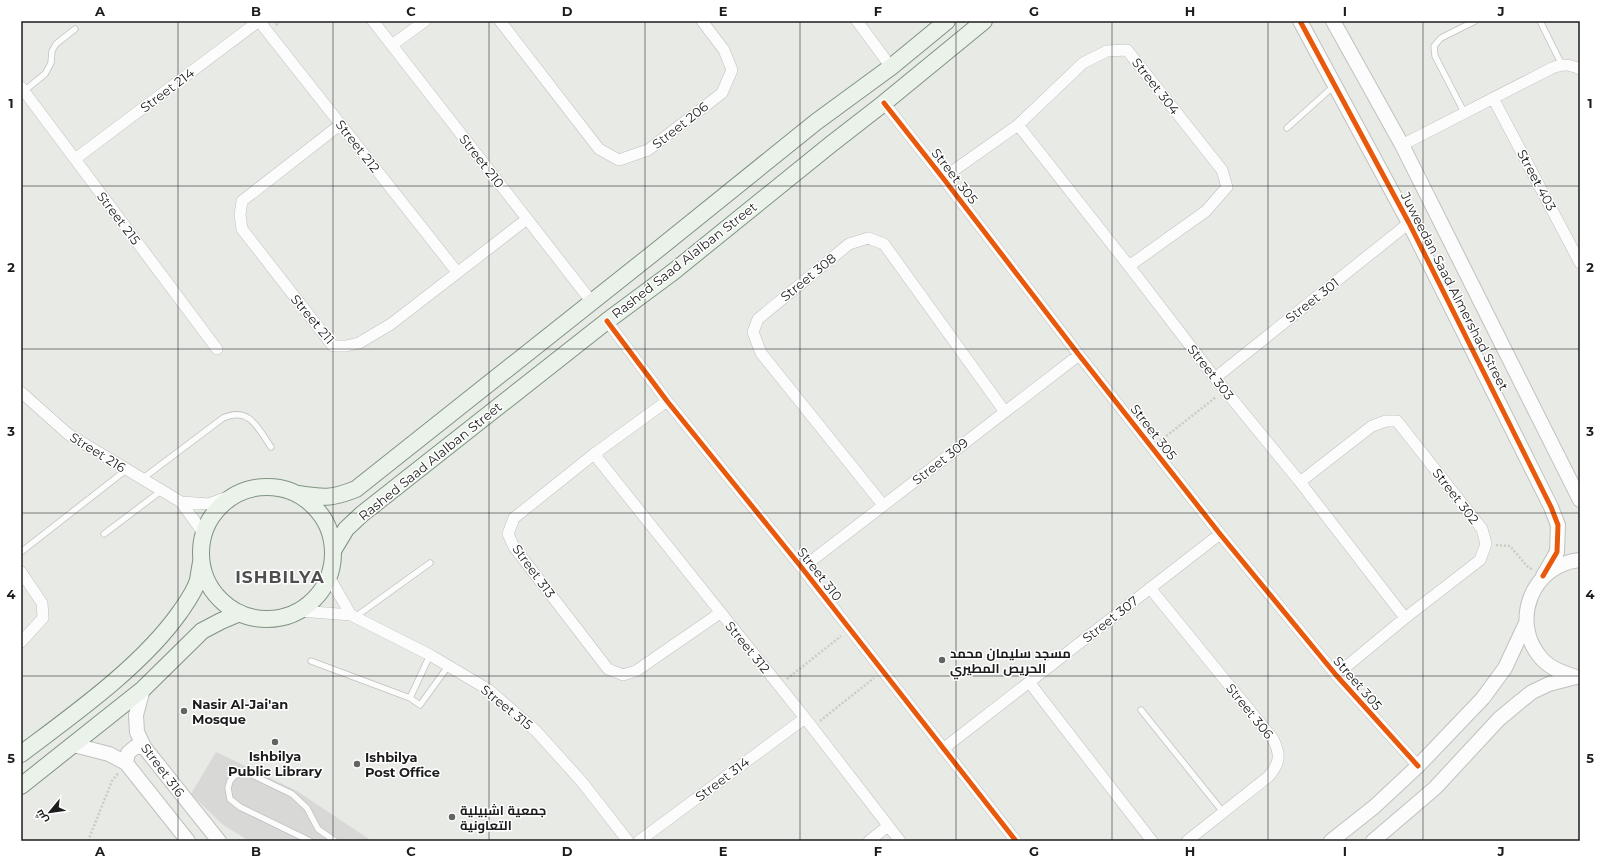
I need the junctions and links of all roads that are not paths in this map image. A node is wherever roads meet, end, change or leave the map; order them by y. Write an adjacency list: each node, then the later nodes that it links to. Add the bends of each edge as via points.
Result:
1 (259, 21): 24 (street, Street 212); 29 (street, Street 214)
2 (373, 21): 14 (street, Street 210)
3 (425, 21): 14 (street)
4 (500, 21): 5 (street, Street 206, via 599,149 619,160 648,150 722,93 732,70 724,50)
5 (702, 21)
6 (857, 21): 16 (street)
7 (947, 21): 16 (main road, Rashed Saad Alalban Street)
8 (984, 21): 21 (main road, Rashed Saad Alalban Street)
9 (1300, 21): 18 (street, Juweedan Saad Almershad Street)
10 (1333, 21): 28 (street, Juweedan Saad Almershad Street)
11 (1475, 21): 22 (lane, via 1440,38 1436,41 1434,51)
12 (1540, 21): 15 (lane)
13 (75, 28): 19 (lane, via 56,44 45,74)
14 (392, 45): 31 (street, Street 210)
15 (1562, 64): 17 (street); 20 (street)
16 (891, 67): 23 (main road, Rashed Saad Alalban Street)
17 (1580, 69)
18 (1335, 85): 26 (lane); 32 (street, Juweedan Saad Almershad Street)
19 (23, 93): 29 (street, Street 215)
20 (1493, 98): 22 (street); 34 (street, Street 403)
21 (884, 103): 27 (main road, Rashed Saad Alalban Street); 30 (street, Street 305)
22 (1464, 112): 28 (street)
23 (816, 122): 27 (main road, via 825,123 831,129 833,137); 33 (main road, Rashed Saad Alalban Street)
24 (341, 124): 36 (street, Street 212); 36 (street, Street 211, via 242,201 240,215 242,229 333,346 359,343 391,324)
25 (1018, 125): 30 (street, Street 304); 35 (street, Street 303); 35 (street, Street 304, via 1083,63 1107,51 1127,50 1222,170 1227,187 1206,211)
26 (1287, 128)
27 (830, 145): 37 (main road, Rashed Saad Alalban Street)
28 (1402, 145): 54 (street, Juweedan Saad Almershad Street)
29 (75, 159): 40 (street, Street 215)
30 (943, 178): 41 (street, Street 305)
31 (526, 219): 36 (street, Street 211); 38 (street, Street 210)
32 (1410, 223): 42 (street, Street 301); 67 (street, Juweedan Saad Almershad Street, via 1552,507 1558,525 1557,552)
33 (656, 251): 37 (main road, via 664,266); 38 (main road, Rashed Saad Alalban Street)
34 (1580, 263)
35 (1129, 266): 42 (street, Street 303)
36 (457, 272)
37 (673, 272): 39 (main road, Rashed Saad Alalban Street)
38 (591, 301): 53 (main road, Rashed Saad Alalban Street, via 356,489 323,498)
39 (607, 321): 44 (street, Street 310); 60 (main road, Rashed Saad Alalban Street, via 362,514 346,529)
40 (217, 349)
41 (1079, 355): 45 (street, Street 309); 59 (street, Street 305)
42 (1215, 378): 50 (street, Street 303)
43 (21, 392): 48 (street, Street 216, via 68,434)
44 (667, 401): 47 (street, Street 313); 65 (street, Street 310)
45 (1005, 412): 56 (street, Street 309); 56 (street, Street 308, via 884,244 868,238 849,244 758,319 753,332 761,354)
46 (271, 447): 49 (lane, via 248,417 231,414)
47 (594, 454): 72 (street, Street 312); 72 (street, Street 313, via 514,518 508,534 514,547 608,669 623,675 636,671)
48 (126, 470): 49 (street, Street 216); 61 (lane)
49 (142, 479): 51 (street, Street 216)
50 (1300, 482): 74 (street, Street 303); 74 (street, Street 302, via 1372,426 1386,421 1397,422 1482,529 1486,544 1480,560)
51 (161, 491): 55 (street, Street 216); 57 (lane)
52 (236, 494): 53 (main road, via 256,488 278,487); 55 (street, Street 216, via 209,504); 58 (main road, via 214,514)
53 (298, 494): 60 (main road, via 316,508 328,527)
54 (1580, 500)
55 (181, 502): 58 (street, Street 216)
56 (883, 505): 65 (street, Street 309)
57 (104, 534)
58 (204, 534): 62 (main road)
59 (1220, 534): 69 (street, Street 307); 80 (street, Street 305)
60 (334, 549): 68 (main road)
61 (21, 552)
62 (201, 556): 71 (main road, via 205,574 213,590 225,604); 90 (main road, via 198,580 188,601 169,628 127,670 70,718)
63 (1580, 560): 67 (street, via 1557,566)
64 (430, 563): 73 (lane)
65 (802, 568): 89 (street, Street 310)
66 (21, 572): 76 (street, via 42,603 43,618)
67 (1543, 576): 75 (street, Juweedan Saad Almershad Street, via 1533,590 1527,606)
68 (329, 577): 70 (main road, via 312,602); 73 (street)
69 (1150, 588): 82 (street, Street 307); 94 (street, Street 306, via 1278,748 1279,759 1269,776)
70 (300, 611): 71 (main road, via 286,617 271,619 255,618); 73 (street, Street 315)
71 (240, 613): 83 (main road, via 202,631)
72 (720, 613): 86 (street, Street 312)
73 (353, 616): 77 (street, Street 315)
74 (1405, 618): 80 (street)
75 (1526, 623): 81 (street, via 1531,642 1542,659 1558,671); 92 (street, via 1505,668 1483,698)
76 (21, 642)
77 (430, 654): 79 (street, Street 315); 84 (lane)
78 (311, 661): 84 (lane)
79 (449, 665): 84 (lane, via 420,705); 100 (street, Street 315, via 489,690 536,731 582,782)
80 (1336, 675): 92 (street, Street 305)
81 (1578, 677): 108 (street, via 1549,684 1532,692 1517,704 1499,719 1435,788)
82 (1029, 682): 89 (street, Street 307); 105 (street)
83 (143, 689): 87 (main road); 88 (street, Street 316, via 136,715 137,732)
84 (410, 698)
85 (1141, 710): 94 (lane)
86 (805, 718): 95 (street, Street 312); 101 (street, Street 314)
87 (74, 745): 91 (street, Street 316, via 109,754); 93 (main road)
88 (144, 747): 91 (street, via 134,747 128,753); 97 (street, Street 316)
89 (943, 749): 104 (street, Street 310)
90 (21, 754)
91 (126, 763): 96 (street, Street 316)
92 (1418, 766): 107 (street)
93 (21, 786)
94 (1223, 812): 106 (street, Street 306)
95 (888, 826): 102 (street); 103 (street, Street 312)
96 (188, 841)
97 (219, 841)
98 (310, 841): 99 (lane, via 240,807 230,799 228,788 234,776 244,772 292,794 307,808 318,829)
99 (335, 841)
100 (628, 841)
101 (639, 841)
102 (869, 841)
103 (900, 841)
104 (1016, 841)
105 (1152, 841)
106 (1187, 841)
107 (1332, 841)
108 (1373, 841)

